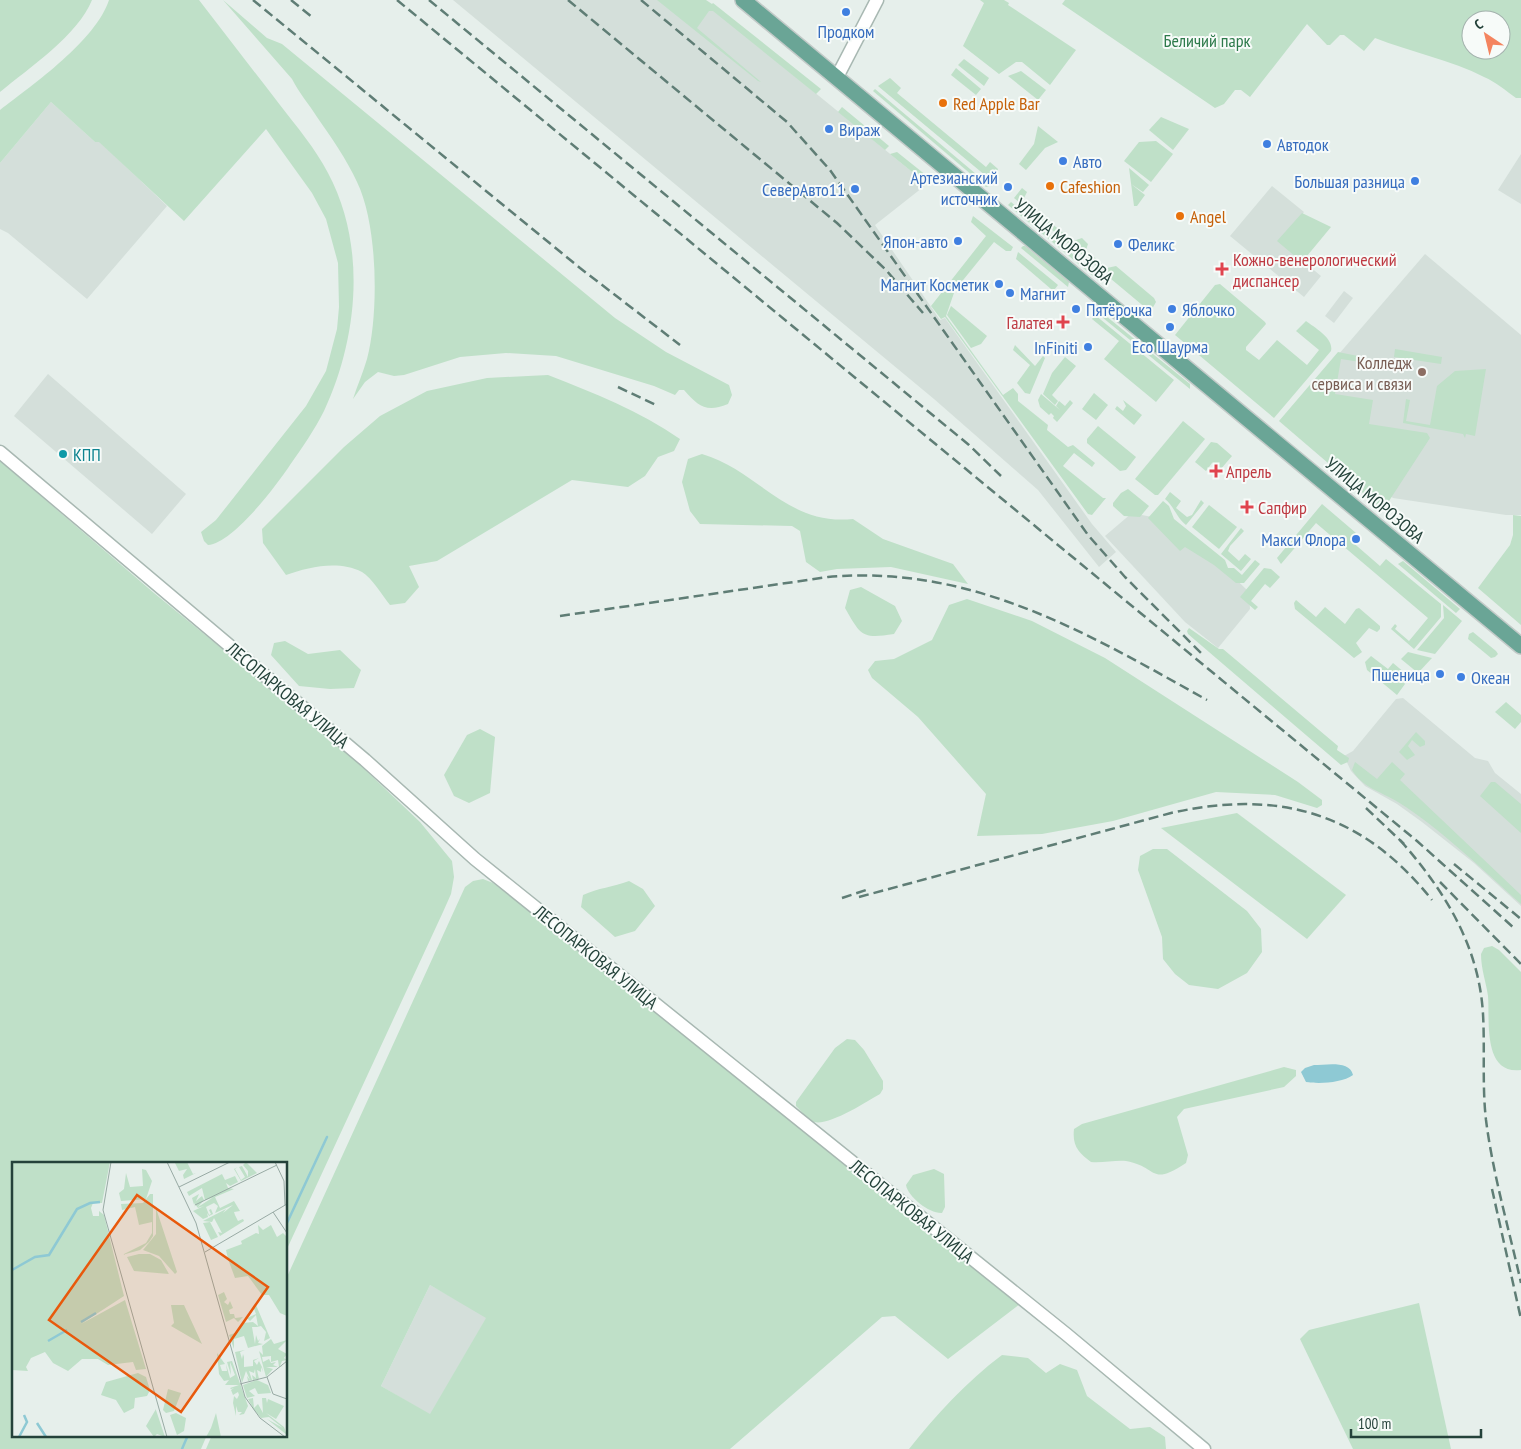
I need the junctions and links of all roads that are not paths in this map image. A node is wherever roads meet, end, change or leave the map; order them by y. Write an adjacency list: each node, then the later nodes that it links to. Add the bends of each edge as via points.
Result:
1 (743, 0): 3 (main road, УЛИЦА МОРОЗОВА)
2 (877, 0): 3 (street)
3 (837, 77): 5 (main road, УЛИЦА МОРОЗОВА)
4 (0, 452): 6 (street, ЛЕСОПАРКОВАЯ УЛИЦА, via 365,760 475,859)
5 (1521, 646)
6 (1204, 1449)

